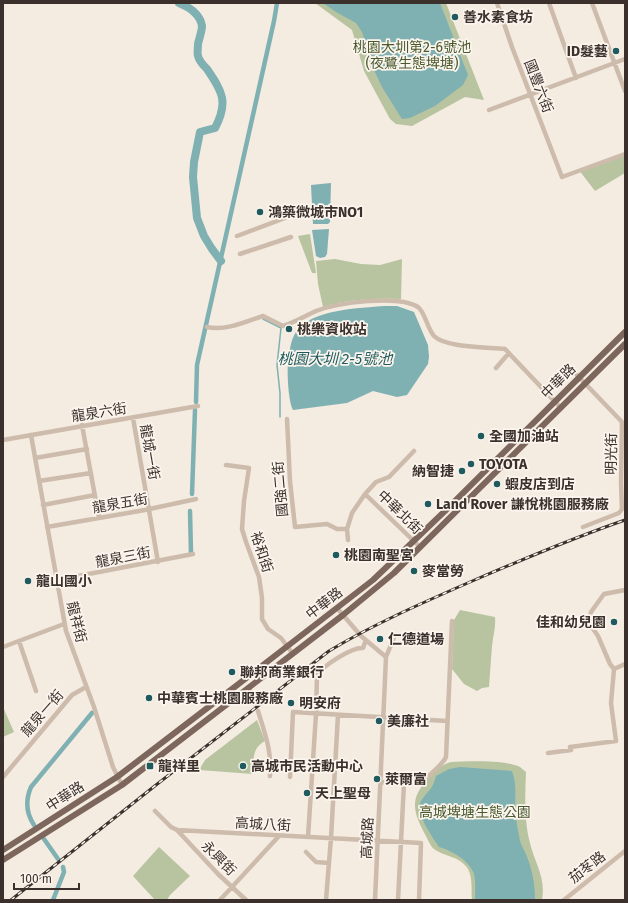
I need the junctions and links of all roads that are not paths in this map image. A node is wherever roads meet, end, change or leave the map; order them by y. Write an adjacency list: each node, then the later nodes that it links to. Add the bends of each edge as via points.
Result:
1 (497, 3): 8 (street, 國豐六街)
2 (550, 3): 6 (street)
3 (592, 3): 5 (street)
4 (625, 59): 5 (street)
5 (614, 64): 6 (street); 7 (street)
6 (576, 78): 8 (street)
7 (625, 91)
8 (530, 94): 9 (street); 10 (street, 國豐六街, via 562,177)
9 (489, 110)
10 (625, 154)
11 (285, 218): 12 (street)
12 (237, 236)
13 (291, 237): 14 (street)
14 (240, 254)
15 (207, 327): 18 (street, via 224,328 263,316 283,326 338,305 396,301 419,308 429,329 439,340 467,346 505,349)
16 (625, 332): 20 (main road, 中華路)
17 (625, 344): 21 (main road, 中華路)
18 (509, 353): 19 (street); 22 (street)
19 (496, 368)
20 (577, 376): 21 (street, 明光街); 22 (main road, 中華路)
21 (585, 384): 24 (main road, 中華路); 43 (street, 明光街, via 622,422 622,509)
22 (555, 401): 24 (street); 46 (main road, 中華路)
23 (198, 406): 25 (street, 龍泉六街)
24 (561, 408): 47 (main road, 中華路)
25 (133, 418): 27 (street, 龍泉六街); 40 (street, 龍城一街)
26 (287, 419): 44 (street, 國強二街, via 295,527 327,524 337,529)
27 (82, 426): 28 (street, 龍泉六街); 30 (street)
28 (31, 435): 29 (street, 龍泉六街); 32 (street, 龍祥街)
29 (3, 440)
30 (87, 450): 32 (street); 34 (street)
31 (414, 451): 36 (street, via 389,477 376,482)
32 (35, 458): 35 (street, 龍祥街)
33 (226, 465): 60 (street, 裕和街, via 249,468 242,529 259,577 262,619 268,629)
34 (91, 473): 35 (street); 37 (street)
35 (39, 481): 39 (street, 龍祥街)
36 (365, 494): 44 (street, via 352,513); 46 (street, 中華北街)
37 (95, 495): 39 (street); 41 (street)
38 (196, 500): 40 (street, 龍泉五街)
39 (44, 505): 42 (street, 龍祥街)
40 (149, 509): 41 (street, 龍泉五街); 49 (street, 龍城一街)
41 (99, 518): 42 (street, 龍泉五街)
42 (47, 527): 50 (street, 龍祥街)
43 (583, 527)
44 (347, 529): 45 (street)
45 (348, 540)
46 (414, 540): 47 (street, 中華北街); 52 (main road, 中華路, via 380,573)
47 (420, 547): 53 (main road, 中華路, via 394,573)
48 (193, 554): 49 (street, 龍泉三街)
49 (158, 562): 50 (street, 龍泉三街)
50 (57, 580): 55 (street, 龍祥街)
51 (625, 590): 64 (street, via 604,594 591,612 589,623)
52 (337, 608): 53 (street); 60 (main road, 中華路)
53 (343, 615): 57 (street); 61 (main road, 中華路)
54 (452, 622): 73 (street)
55 (64, 624): 58 (street); 65 (street, 龍祥街)
56 (428, 638): 62 (street, 高城路, via 422,635 395,635)
57 (366, 640): 62 (street); 70 (street, via 363,648 358,647 341,656 317,675)
58 (19, 641): 59 (street); 67 (street)
59 (3, 647)
60 (287, 647): 61 (street, 裕和街); 77 (main road, 中華路)
61 (293, 654): 66 (main road, 中華路)
62 (386, 657): 72 (street, 高城路)
63 (625, 664): 64 (street)
64 (614, 669): 74 (street, via 611,703 616,741 570,747 571,750)
65 (86, 687): 76 (street, 龍泉一街, via 72,695); 77 (street, 龍祥街)
66 (249, 688): 68 (street); 81 (main road, 中華路)
67 (36, 691)
68 (252, 698)
69 (258, 711): 75 (street, via 270,750)
70 (316, 714): 71 (street); 78 (street, via 293,712); 85 (street)
71 (338, 715): 72 (street); 86 (street)
72 (384, 717): 73 (street); 79 (street, 高城路)
73 (447, 721): 80 (street, via 445,761 421,784)
74 (548, 753)
75 (270, 776)
76 (3, 777)
77 (117, 777): 81 (street, 龍祥街); 89 (main road, 中華路)
78 (290, 777)
79 (380, 782): 80 (street); 87 (street, 高城路)
80 (404, 783): 88 (street)
81 (122, 785): 92 (main road, 中華路)
82 (155, 810): 83 (street)
83 (177, 830): 84 (street, 高城八街); 94 (street, 永興街)
84 (279, 836): 85 (street, 高城八街); 94 (street)
85 (308, 837): 86 (street, 高城八街)
86 (331, 838): 87 (street, 高城八街); 93 (street)
87 (378, 841): 88 (street, 高城八街); 98 (street, 高城路)
88 (400, 842): 99 (street); 100 (street, 高城八街, via 421,843)
89 (3, 850)
90 (625, 851): 101 (street, 茄苳路)
91 (306, 852): 93 (street, via 316,862)
92 (3, 860)
93 (329, 863): 97 (street)
94 (232, 886): 95 (street); 96 (street, 永興街)
95 (220, 900)
96 (246, 900)
97 (326, 900)
98 (375, 900)
99 (398, 900)
100 (419, 900)
101 (564, 900)

